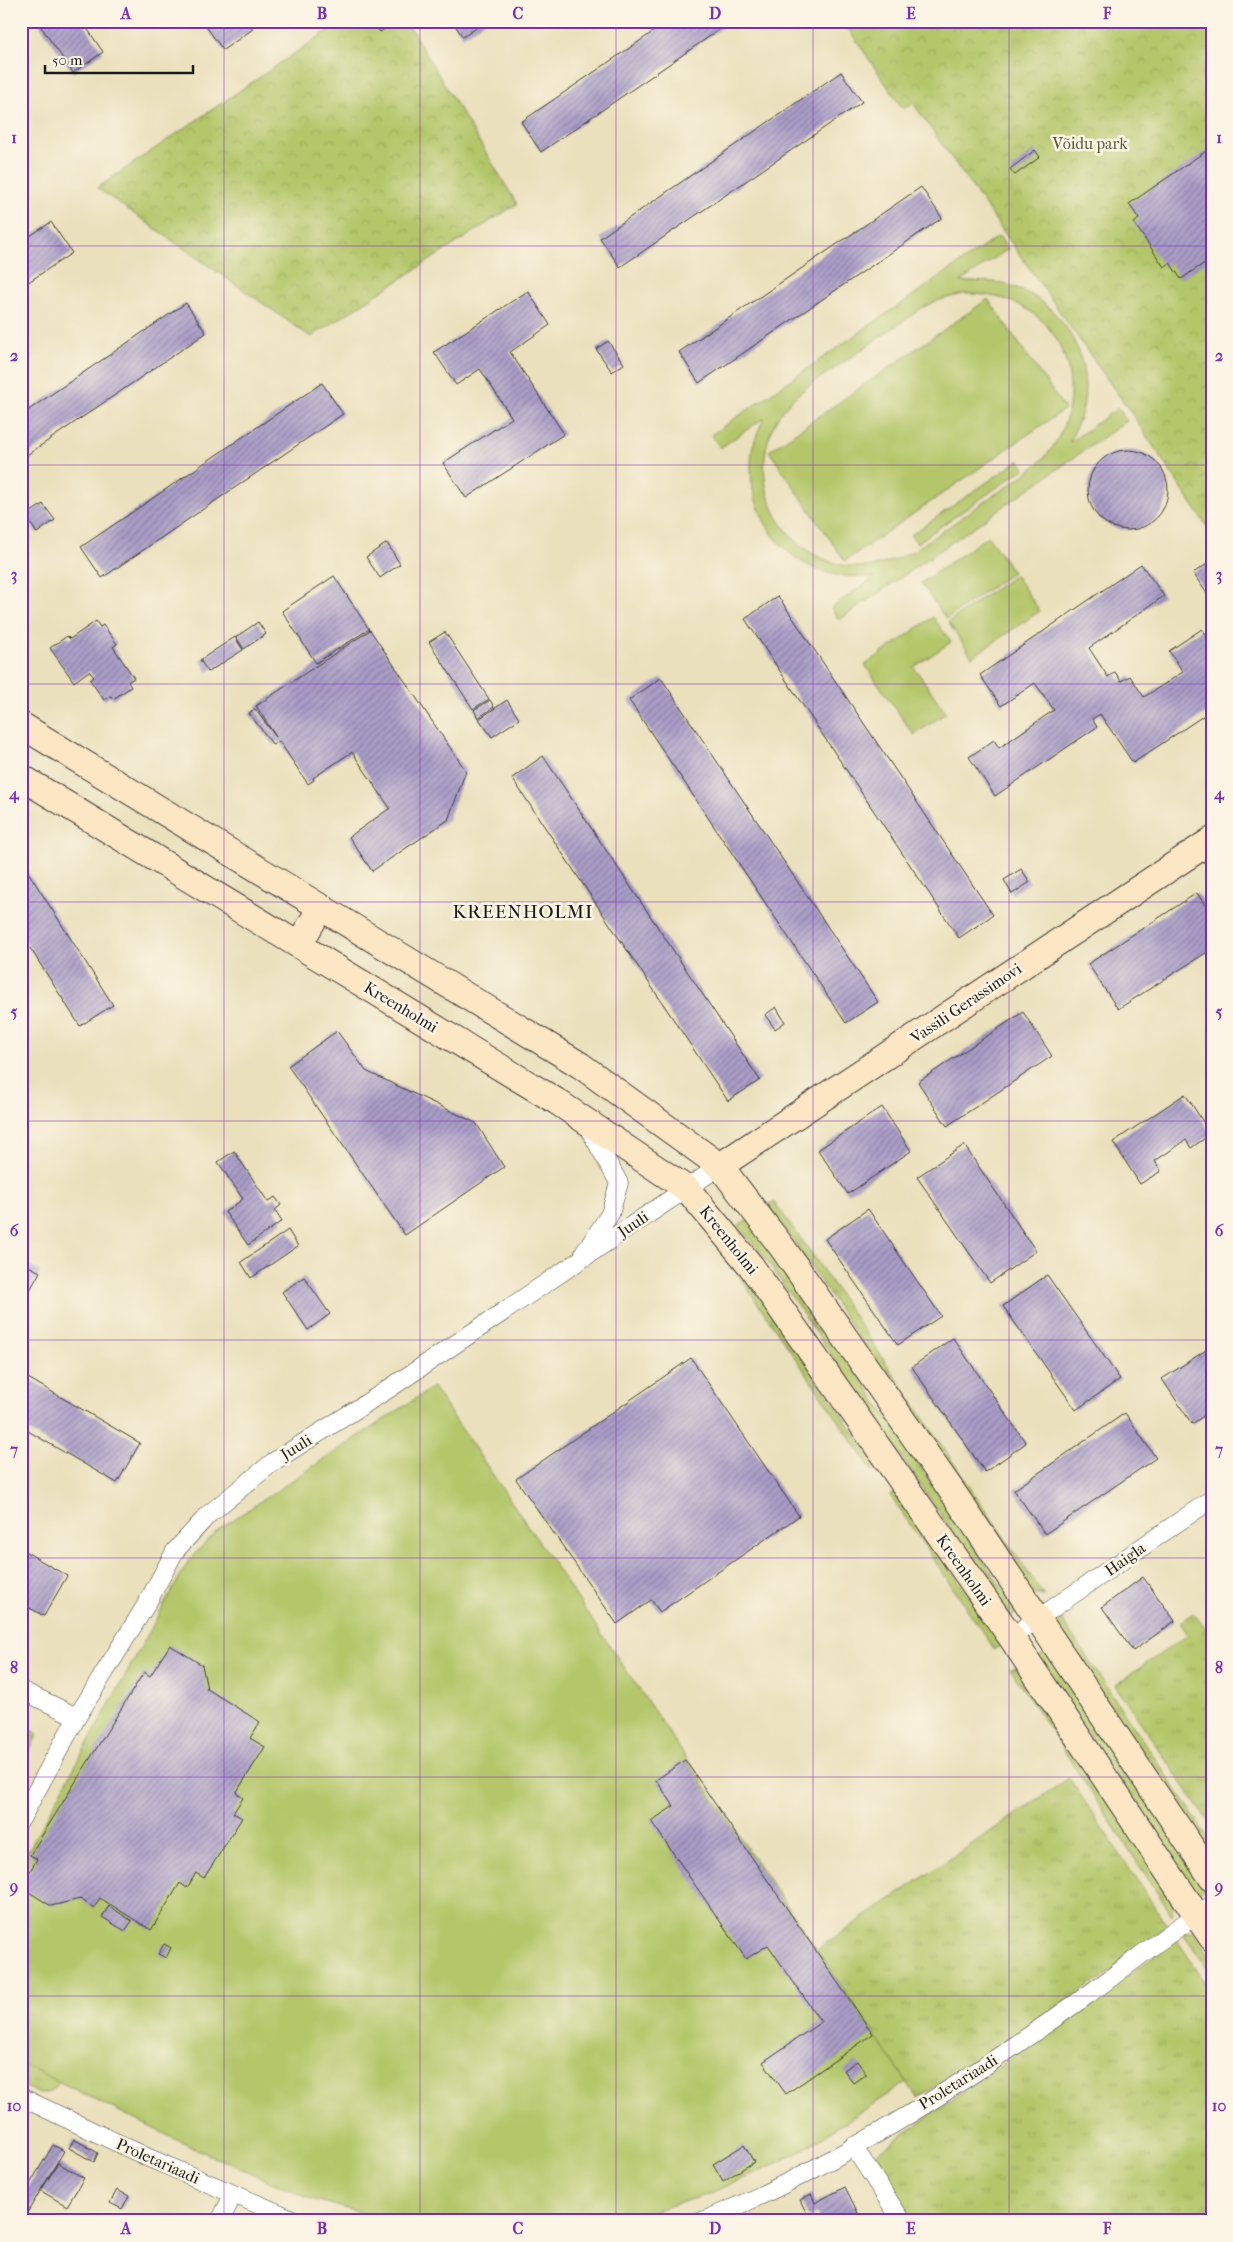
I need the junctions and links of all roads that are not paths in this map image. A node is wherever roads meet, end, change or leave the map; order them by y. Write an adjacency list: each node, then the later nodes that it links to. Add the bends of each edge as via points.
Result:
1 (21, 725): 4 (main road, Kreenholmi)
2 (21, 777): 5 (main road, Kreenholmi)
3 (1212, 840): 7 (main road, Vassili Gerassimovi)
4 (321, 907): 5 (main road); 7 (main road, Kreenholmi, via 580,1065)
5 (298, 945): 6 (main road, Kreenholmi)
6 (584, 1119): 8 (main road, Kreenholmi); 9 (street, via 620,1183 610,1214)
7 (720, 1166): 8 (street, Juuli); 11 (main road, Kreenholmi, via 799,1270)
8 (687, 1189): 9 (street, Juuli); 12 (main road, Kreenholmi, via 751,1266)
9 (578, 1262): 14 (street, Juuli, via 273,1462 209,1514 176,1551)
10 (1212, 1499): 11 (street, Haigla)
11 (1037, 1619): 12 (street, Haigla); 16 (main road, Kreenholmi)
12 (1011, 1637): 17 (main road, Kreenholmi)
13 (21, 1690): 14 (street)
14 (77, 1717): 15 (street, Juuli)
15 (21, 1819)
16 (1212, 1878)
17 (1204, 1910): 18 (main road, Kreenholmi); 20 (street, Proletariaadi, via 993,2060)
18 (1212, 1938)
19 (21, 2097): 21 (street, Proletariaadi)
20 (853, 2146): 24 (street, Proletariaadi, via 768,2192); 25 (street)
21 (233, 2195): 22 (street); 23 (street, Proletariaadi)
22 (220, 2221)
23 (297, 2221)
24 (702, 2221)
25 (902, 2221)

